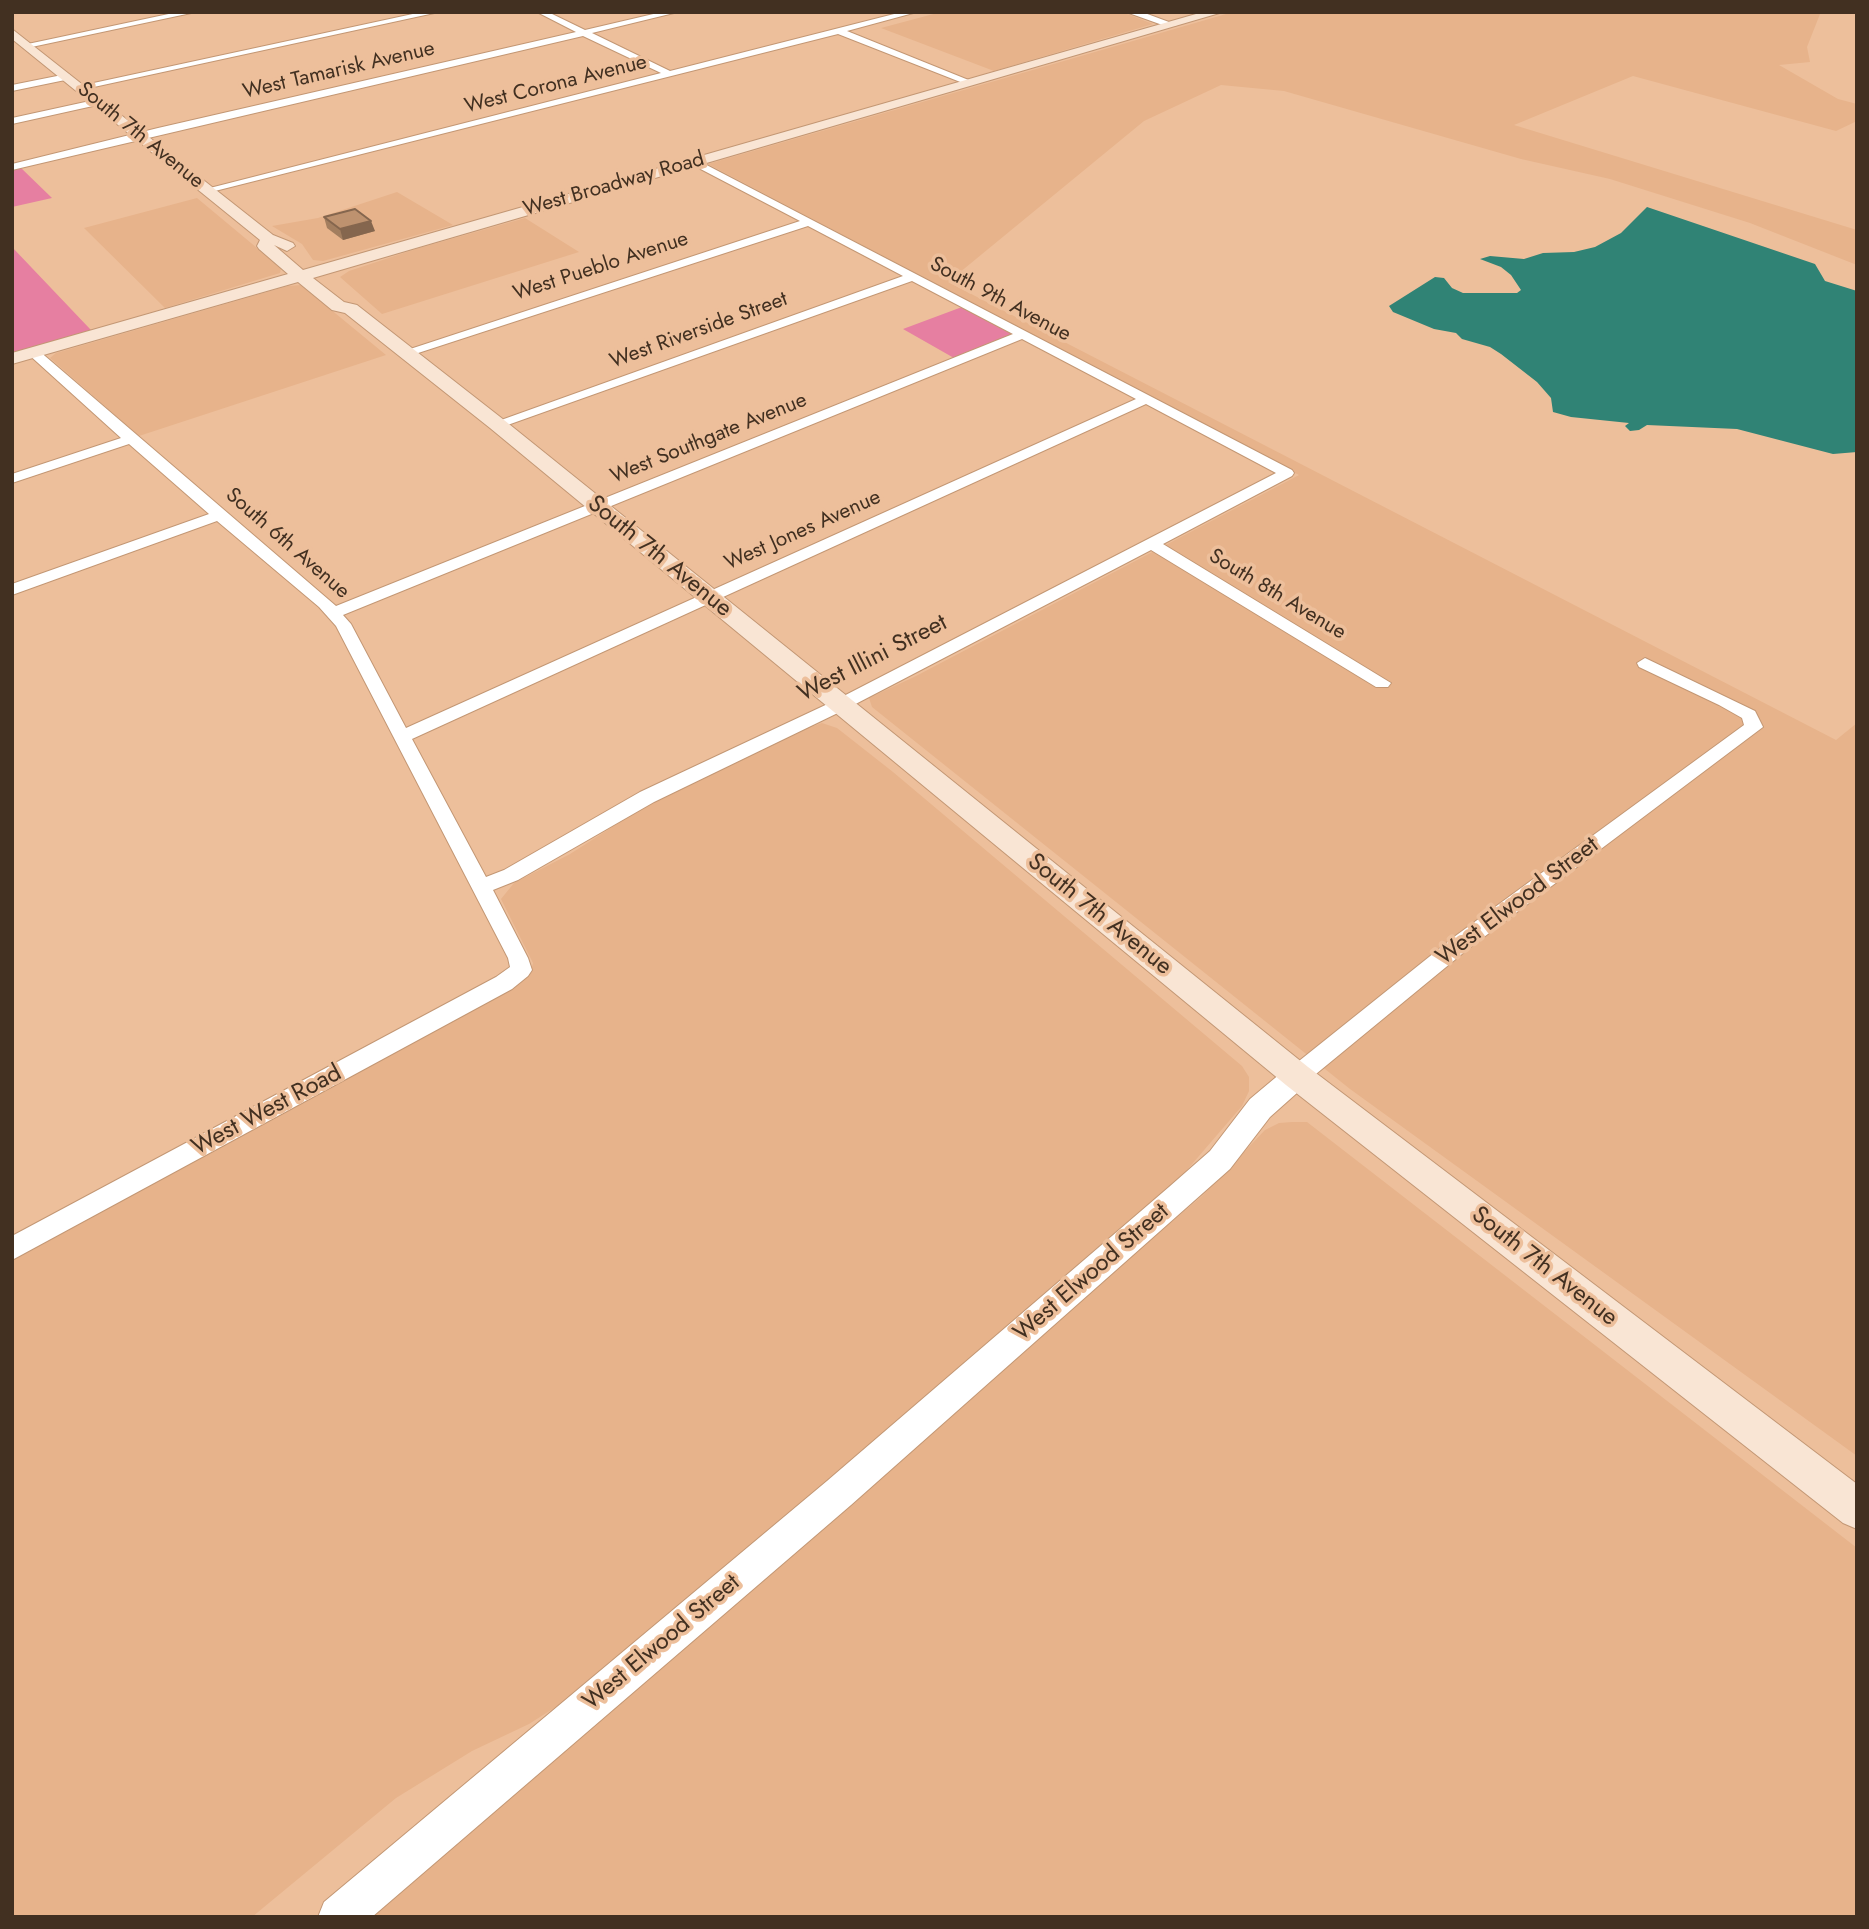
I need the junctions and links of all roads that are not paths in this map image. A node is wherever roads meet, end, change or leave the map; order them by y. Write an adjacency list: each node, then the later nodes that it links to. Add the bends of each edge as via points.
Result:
1 (192, 12): 12 (street)
2 (435, 12): 16 (street)
3 (541, 12): 10 (street)
4 (674, 12): 10 (street, West Tamarisk Avenue)
5 (913, 12): 9 (street, West Corona Avenue)
6 (1130, 12): 8 (street)
7 (1217, 12): 8 (main road, West Broadway Road)
8 (1172, 25): 15 (main road, West Broadway Road)
9 (839, 31): 13 (street, West Corona Avenue); 15 (street)
10 (585, 32): 13 (street); 20 (street, West Tamarisk Avenue)
11 (12, 33): 12 (main road, South 7th Avenue)
12 (28, 51): 14 (main road, South 7th Avenue)
13 (670, 74): 23 (street, West Corona Avenue)
14 (67, 77): 16 (main road, South 7th Avenue); 17 (street)
15 (971, 83): 21 (main road, West Broadway Road)
16 (80, 87): 18 (main road, South 7th Avenue)
17 (12, 88)
18 (99, 102): 19 (street); 20 (main road, South 7th Avenue)
19 (12, 121)
20 (139, 136): 22 (street, West Tamarisk Avenue); 23 (main road, South 7th Avenue)
21 (695, 162): 24 (street, South 9th Avenue); 25 (main road, West Broadway Road)
22 (12, 167)
23 (207, 190): 25 (main road, South 7th Avenue, via 268,239 265,246)
24 (809, 222): 26 (street, South 9th Avenue); 28 (street, West Pueblo Avenue)
25 (309, 273): 28 (main road, South 7th Avenue, via 338,306 351,309); 29 (main road, West Broadway Road)
26 (914, 276): 27 (street, South 9th Avenue); 32 (street, West Riverside Street)
27 (1023, 334): 31 (street, South 9th Avenue); 36 (street, West Southgate Avenue)
28 (407, 352): 32 (main road, South 7th Avenue)
29 (33, 353): 30 (main road, West Broadway Road); 33 (street, South 6th Avenue)
30 (12, 359)
31 (1147, 399): 34 (street, South 9th Avenue); 40 (street, West Jones Avenue)
32 (498, 425): 36 (main road, South 7th Avenue)
33 (131, 439): 35 (street); 37 (street, South 6th Avenue)
34 (1287, 473): 38 (street, West Illini Street)
35 (12, 479)
36 (597, 506): 40 (main road, South 7th Avenue); 41 (street, West Southgate Avenue)
37 (220, 515): 39 (street); 41 (street, South 6th Avenue)
38 (1151, 543): 43 (street, South 8th Avenue); 44 (street, West Illini Street)
39 (12, 590)
40 (707, 597): 44 (main road, South 7th Avenue); 45 (street, West Jones Avenue)
41 (332, 613): 45 (street, South 6th Avenue, via 349,635)
42 (1645, 663): 48 (street, West Elwood Street, via 1749,715 1754,727 1461,943)
43 (1382, 683)
44 (840, 705): 46 (street, West Illini Street, via 647,797 511,875); 48 (main road, South 7th Avenue)
45 (401, 737): 46 (street, South 6th Avenue)
46 (481, 887): 47 (street, South 6th Avenue)
47 (521, 970): 49 (street, West West Road)
48 (1297, 1076): 50 (main road, South 7th Avenue); 51 (street, West Elwood Street, via 1260,1108 1220,1160 1169,1206 836,1496)
49 (12, 1249)
50 (1857, 1509)
51 (339, 1917)

